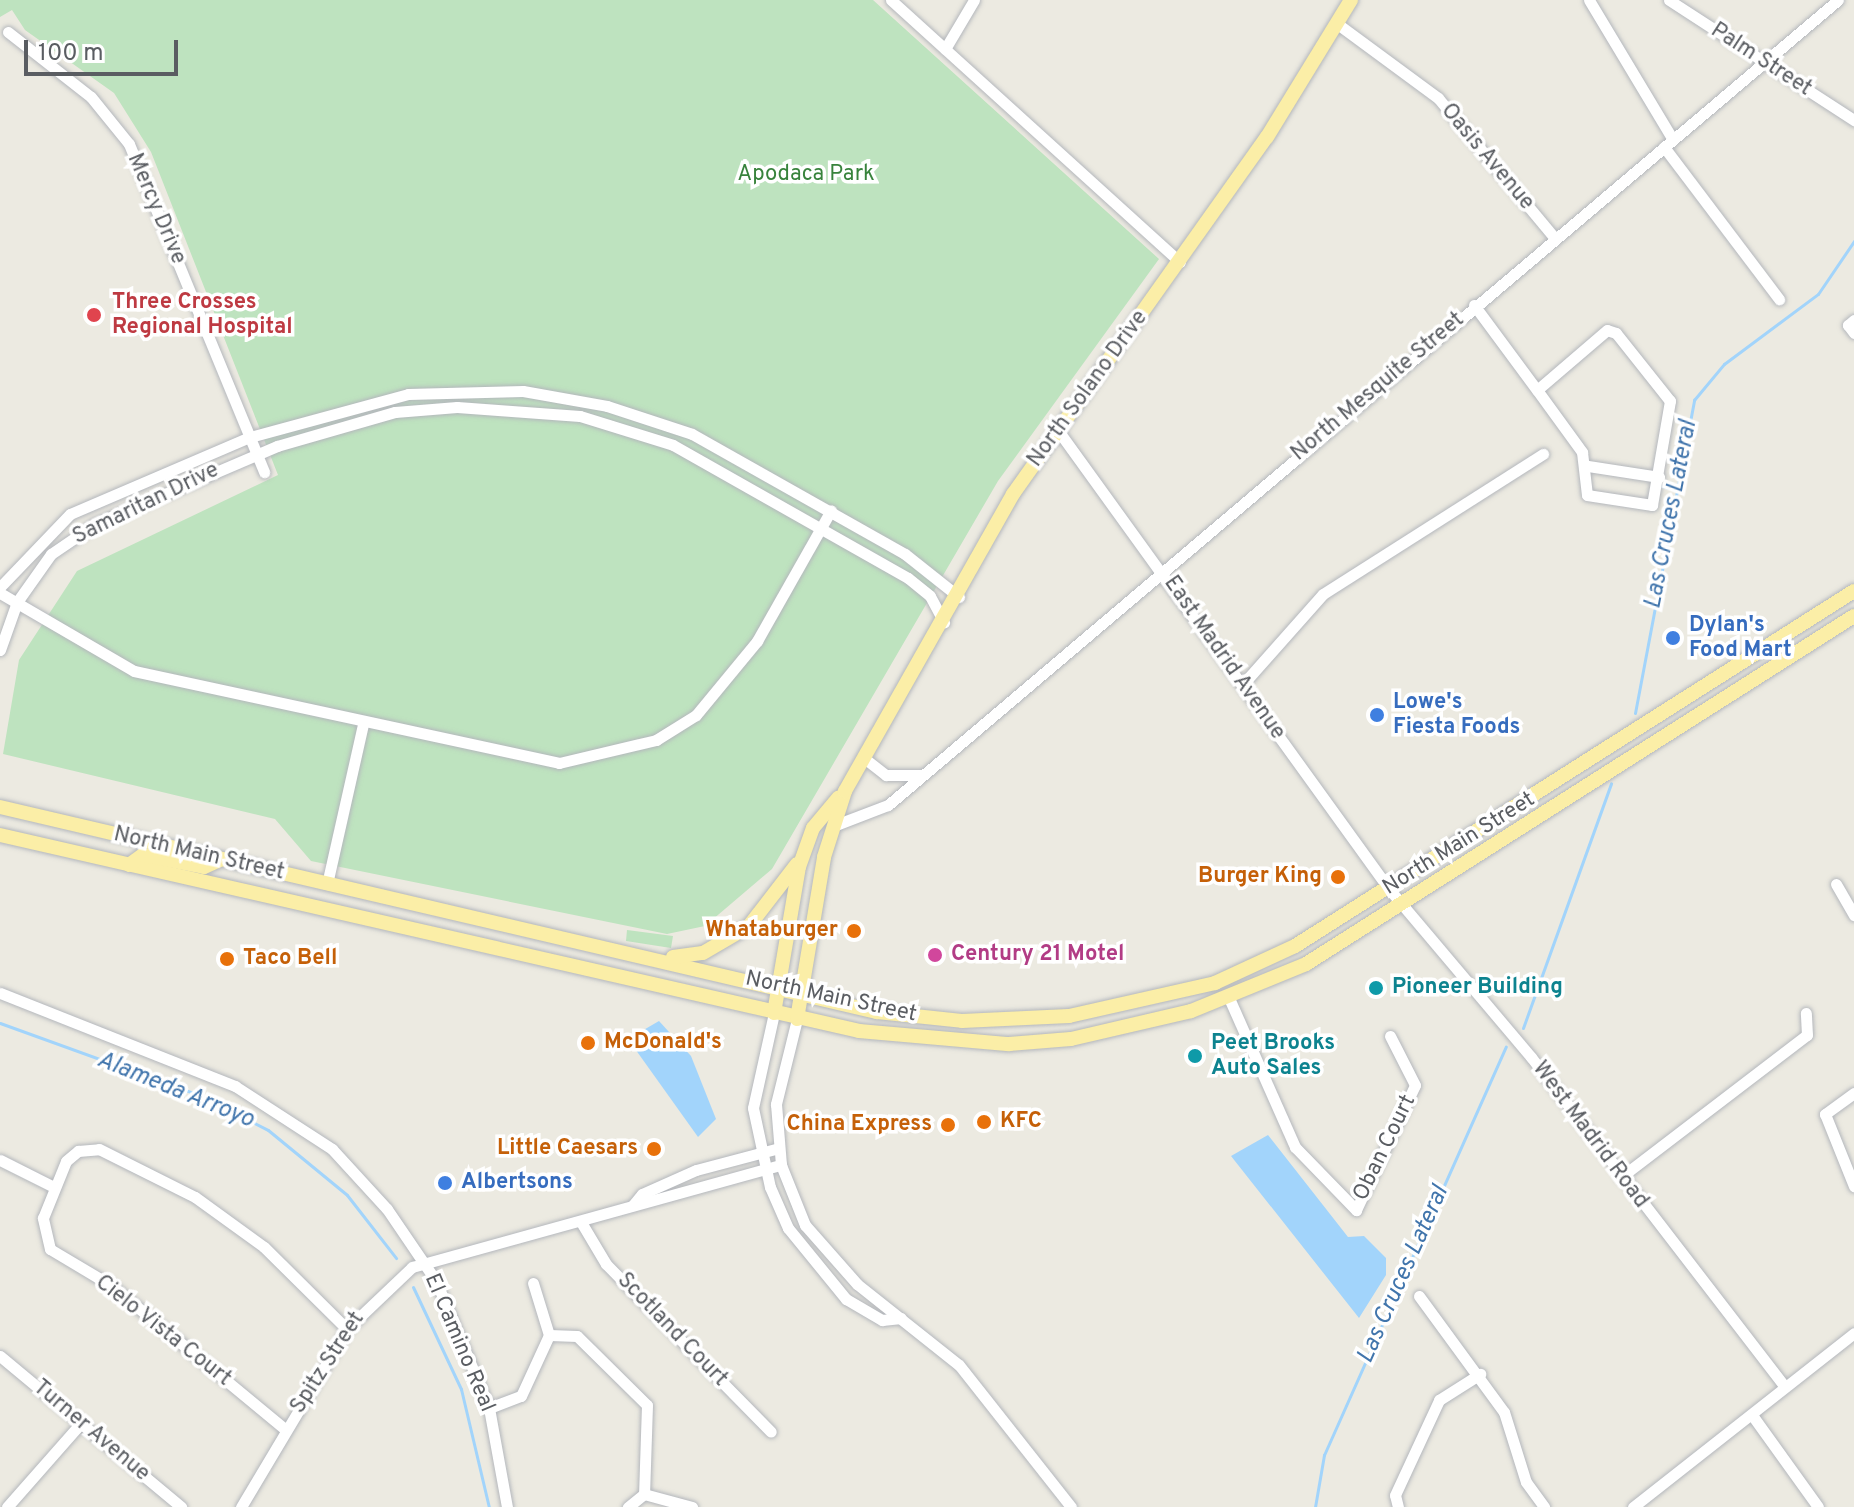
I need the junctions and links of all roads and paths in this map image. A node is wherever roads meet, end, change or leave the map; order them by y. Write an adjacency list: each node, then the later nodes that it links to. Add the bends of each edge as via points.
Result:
1 (891, 0): 9 (street)
2 (974, 0): 9 (street)
3 (1351, 0): 7 (main road, North Solano Drive)
4 (1589, 0): 12 (street)
5 (1669, 0): 10 (street, Palm Street)
6 (1838, 0): 10 (street, North Mesquite Street)
7 (1339, 25): 13 (street, Oasis Avenue, via 1438,98); 14 (main road, North Solano Drive)
8 (8, 32): 25 (street, Mercy Drive, via 91,97 129,144)
9 (945, 49): 14 (street)
10 (1763, 62): 11 (street, Palm Street); 12 (street, North Mesquite Street)
11 (1854, 120)
12 (1668, 144): 13 (street, North Mesquite Street); 15 (street)
13 (1554, 237): 16 (street, North Mesquite Street)
14 (1180, 262): 24 (main road, North Solano Drive)
15 (1779, 299)
16 (1474, 305): 19 (street); 33 (street, North Mesquite Street)
17 (1854, 320): 18 (street, via 1848,325)
18 (1854, 333)
19 (1537, 390): 28 (street); 30 (street, via 1612,330 1668,396)
20 (435, 392): 21 (street, Samaritan Drive, via 523,391); 22 (street); 25 (street, Samaritan Drive, via 359,404)
21 (607, 406): 23 (street); 31 (street, Samaritan Drive, via 692,434)
22 (436, 409): 23 (street, Samaritan Drive, via 511,408); 26 (street, Samaritan Drive, via 395,412)
23 (601, 422): 32 (street, Samaritan Drive, via 673,445)
24 (1057, 429): 33 (street, East Madrid Avenue); 36 (main road, North Solano Drive)
25 (250, 437): 26 (street, Mercy Drive); 34 (street, Samaritan Drive, via 70,514 43,534)
26 (257, 454): 29 (street, Mercy Drive); 37 (street, Samaritan Drive, via 74,536)
27 (1543, 454): 41 (street, via 1323,594)
28 (1588, 466): 30 (street); 30 (street, via 1587,495 1647,507)
29 (264, 472)
30 (1659, 477)
31 (831, 510): 32 (street); 36 (street, Samaritan Drive, via 905,554)
32 (824, 527): 39 (street, Samaritan Drive, via 915,584); 42 (street, via 730,682 656,740 559,763)
33 (1162, 571): 41 (street, East Madrid Avenue); 44 (street, North Mesquite Street)
34 (0, 590): 37 (street)
35 (1854, 591): 45 (main road, North Main Street)
36 (959, 597): 39 (main road, North Solano Drive)
37 (17, 602): 40 (street, Samaritan Drive); 42 (street, via 134,671)
38 (1854, 616): 48 (main road, North Main Street)
39 (944, 624): 43 (main road, North Solano Drive)
40 (0, 650)
41 (1243, 684): 56 (street, East Madrid Avenue)
42 (363, 724): 54 (street)
43 (864, 758): 44 (street, via 886,775); 46 (main road, North Solano Drive)
44 (920, 775): 49 (street, North Mesquite Street, via 888,805)
45 (1544, 790): 48 (main road); 56 (main road, North Main Street)
46 (845, 791): 49 (main road, North Solano Drive); 51 (main road, North Solano Drive, via 813,828)
47 (0, 807): 52 (main road, North Main Street)
48 (1555, 808): 57 (main road, North Main Street)
49 (833, 826): 62 (main road, North Solano Drive)
50 (0, 835): 53 (main road, North Main Street)
51 (802, 857): 59 (main road, via 749,926 703,953); 61 (main road, North Solano Drive)
52 (221, 860): 53 (main road, via 204,867 143,855); 54 (main road, North Main Street)
53 (129, 865): 65 (main road, North Main Street)
54 (327, 884): 59 (main road, North Main Street)
55 (1836, 884): 58 (street)
56 (1389, 889): 57 (street, West Madrid Road); 60 (main road, North Main Street)
57 (1404, 905): 64 (main road, North Main Street, via 1306,964); 75 (street, West Madrid Road)
58 (1854, 915)
59 (663, 959): 61 (main road, North Main Street)
60 (1215, 983): 62 (main road, North Main Street, via 1008,1022 877,1012); 64 (main road)
61 (780, 987): 62 (main road, North Main Street); 65 (main road, North Solano Drive)
62 (801, 992): 67 (main road, North Solano Drive)
63 (0, 993): 80 (street, El Camino Real, via 235,1086 286,1114 332,1149)
64 (1229, 998): 67 (main road, North Main Street, via 1131,1028 1009,1044 893,1036); 68 (street, Oban Court, via 1295,1147 1356,1210 1415,1085)
65 (774, 1013): 67 (main road, North Main Street); 71 (street, via 756,1080)
66 (1806, 1013): 75 (street, via 1807,1035)
67 (797, 1019): 70 (street, via 776,1104)
68 (1390, 1036)
69 (1854, 1093): 76 (street, via 1825,1114)
70 (779, 1148): 71 (street, Spitz Street); 73 (street)
71 (761, 1153): 74 (street); 78 (street, Spitz Street, via 696,1170 642,1194)
72 (0, 1160): 77 (street)
73 (781, 1165): 74 (street, Spitz Street); 83 (street, via 805,1225 828,1255)
74 (765, 1168): 78 (street, Spitz Street); 83 (street, via 788,1228 814,1264 846,1299 882,1320)
75 (1621, 1177): 89 (street, West Madrid Road)
76 (1854, 1186)
77 (54, 1187): 84 (street, Cielo Vista Court, via 70,1157 88,1148 154,1174 264,1247); 93 (street, Cielo Vista Court, via 42,1223 53,1253 112,1286)
78 (633, 1205): 79 (street, Spitz Street)
79 (581, 1222): 80 (street, Spitz Street); 94 (street, Scotland Court, via 606,1264)
80 (424, 1262): 84 (street, Spitz Street, via 390,1282); 90 (street, El Camino Real)
81 (533, 1283): 86 (street)
82 (1419, 1296): 88 (street)
83 (901, 1318): 102 (street, via 959,1365)
84 (347, 1329): 93 (street, Spitz Street)
85 (1854, 1333): 89 (street)
86 (549, 1335): 90 (street, via 521,1396); 95 (street, via 577,1336 647,1405)
87 (0, 1356): 92 (street, Turner Avenue)
88 (1480, 1374): 103 (street, via 1439,1400 1395,1495); 104 (street, via 1504,1412 1526,1482)
89 (1784, 1386): 91 (street)
90 (489, 1408): 99 (street, El Camino Real)
91 (1752, 1415): 105 (street); 106 (street)
92 (81, 1423): 96 (street); 97 (street, Turner Avenue)
93 (286, 1430): 98 (street, Spitz Street)
94 (771, 1432)
95 (644, 1494): 100 (street); 101 (street)
96 (7, 1507)
97 (181, 1507)
98 (241, 1507)
99 (507, 1507)
100 (628, 1507)
101 (692, 1507)
102 (1071, 1507)
103 (1398, 1507)
104 (1544, 1507)
105 (1633, 1507)
106 (1818, 1507)

